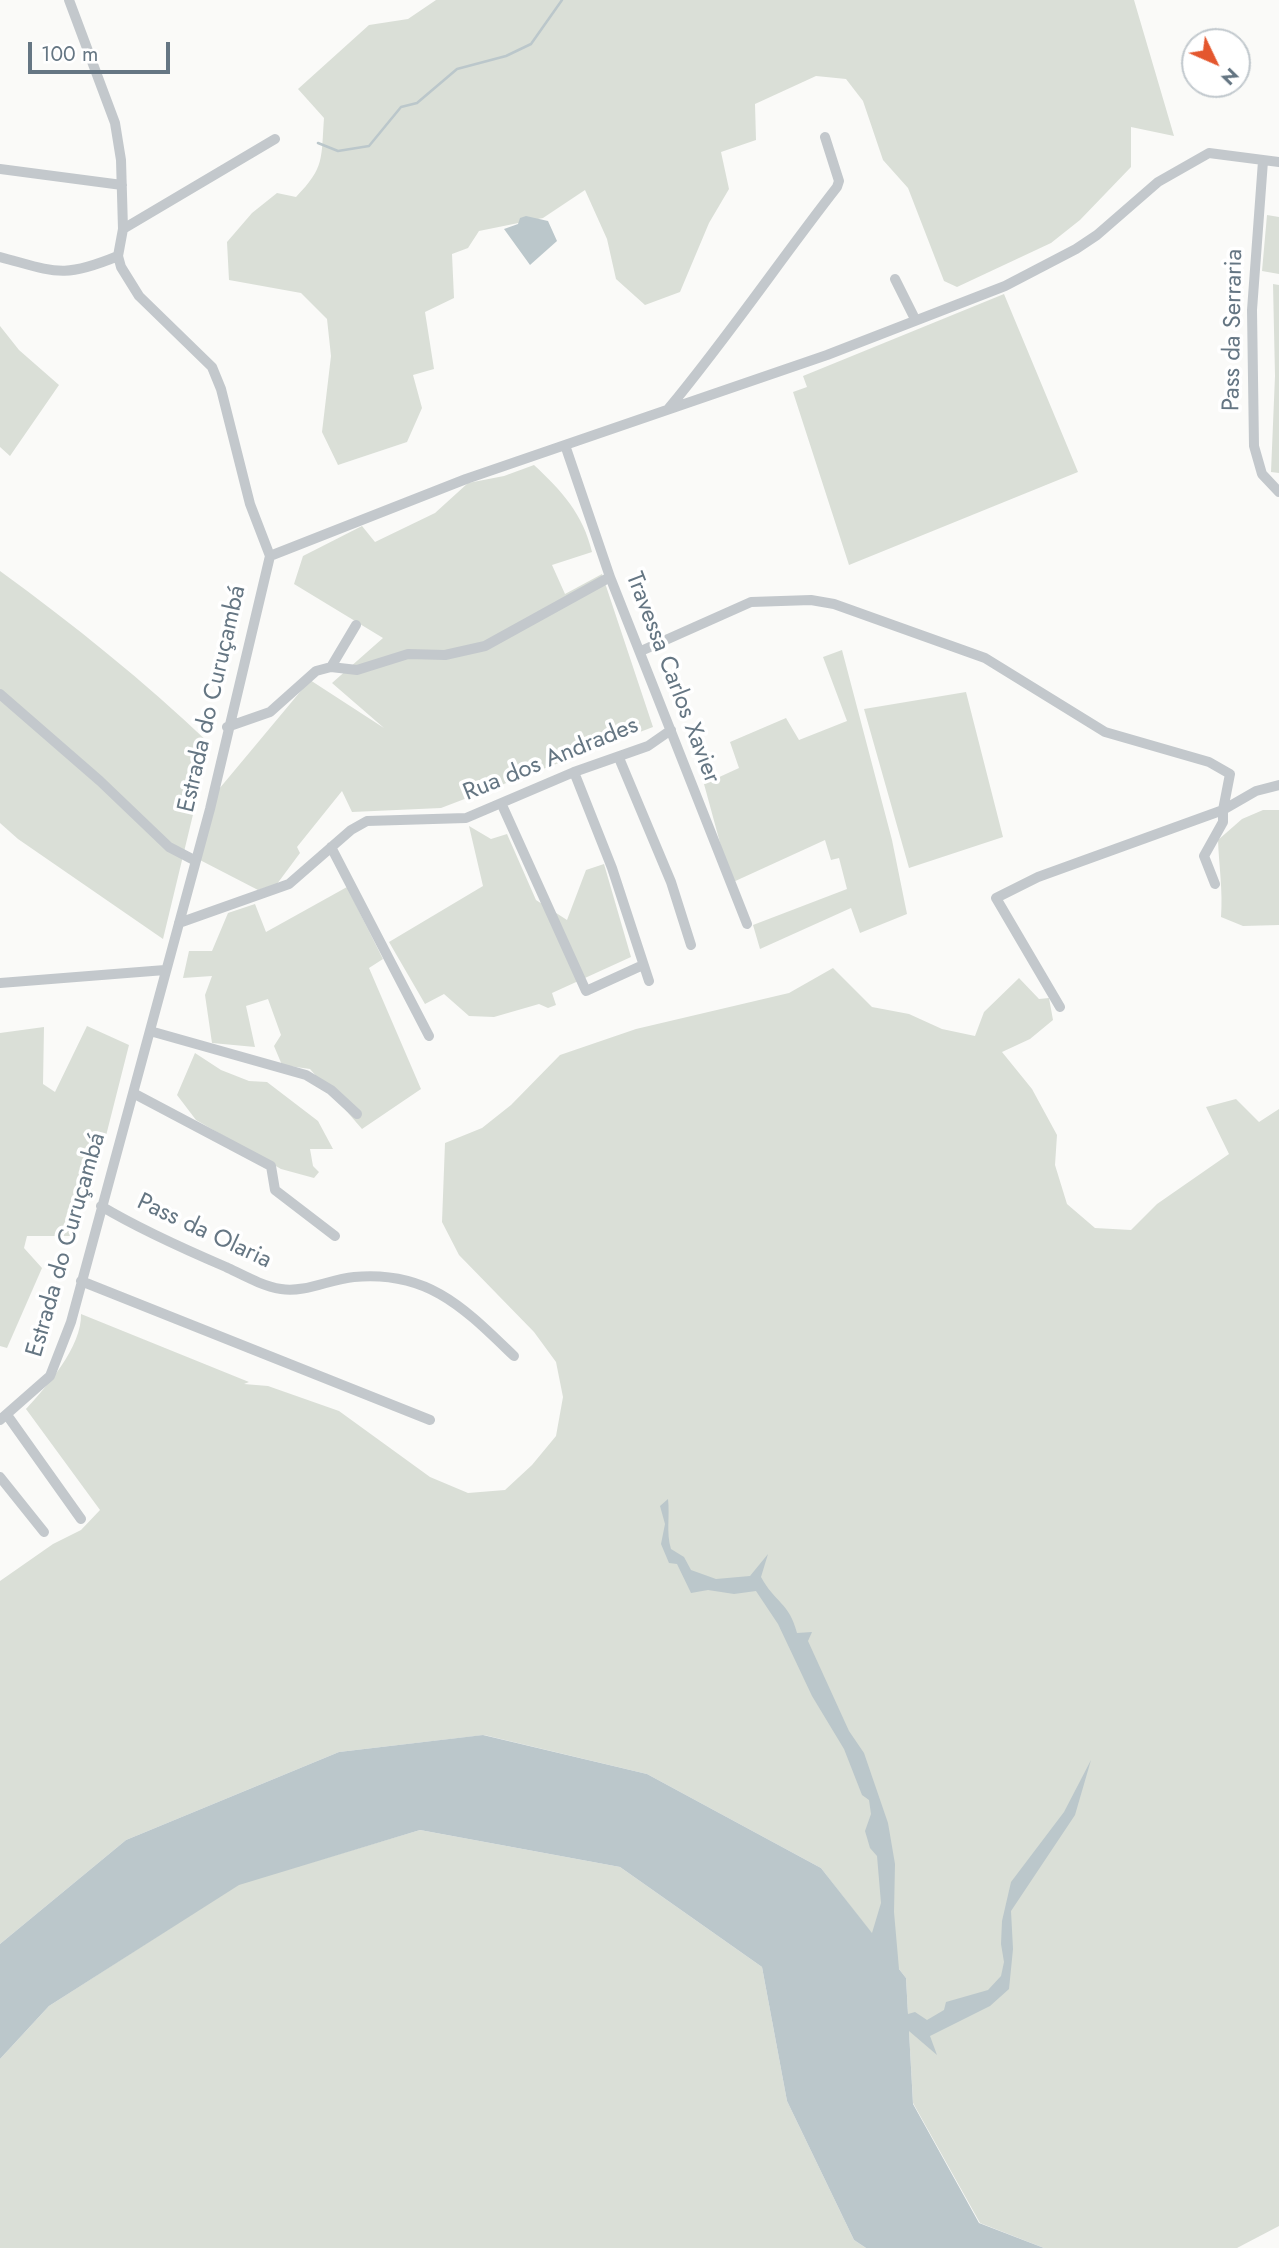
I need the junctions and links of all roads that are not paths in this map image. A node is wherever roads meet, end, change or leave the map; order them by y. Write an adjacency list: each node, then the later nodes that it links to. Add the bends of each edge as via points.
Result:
1 (69, 0): 7 (street, via 115,123)
2 (825, 137): 13 (street, via 837,187)
3 (275, 139): 8 (street)
4 (1263, 161): 5 (street); 12 (street, via 1209,153 1158,181 1097,235 1059,260 1005,286); 15 (street, Pass da Serraria, via 1252,310 1254,446 1262,474)
5 (1279, 162)
6 (0, 169): 7 (street)
7 (122, 185): 8 (street)
8 (123, 229): 9 (street)
9 (118, 256): 10 (street, via 67,273); 16 (street, via 139,296 212,367 250,503)
10 (0, 257)
11 (895, 279): 12 (street)
12 (915, 319): 13 (street, via 827,355)
13 (669, 408): 14 (street)
14 (565, 445): 16 (street); 17 (street, Travessa Carlos Xavier)
15 (1279, 492)
16 (271, 556): 22 (street, Estrada do Curuçambá)
17 (610, 577): 19 (street, Travessa Carlos Xavier); 20 (street, via 485,646 445,655 408,654 358,670)
18 (356, 625): 20 (street)
19 (641, 651): 23 (street, Travessa Carlos Xavier); 28 (street, via 751,602 834,604 985,658 1104,732 1209,762 1230,774)
20 (331, 667): 22 (street, via 306,677 270,712)
21 (0, 694): 30 (street, via 169,848)
22 (227, 727): 30 (street, Estrada do Curuçambá)
23 (671, 730): 24 (street, Rua dos Andrades); 33 (street, Travessa Carlos Xavier)
24 (619, 758): 25 (street, Rua dos Andrades); 34 (street, via 671,882)
25 (574, 772): 27 (street, Rua dos Andrades); 35 (street)
26 (1279, 785): 28 (street, via 1256,791)
27 (502, 805): 29 (street, Rua dos Andrades, via 466,818 368,821); 35 (street, via 586,991)
28 (1223, 810): 31 (street, via 1223,822 1204,856); 39 (street, via 1038,877 996,898)
29 (331, 846): 32 (street, Rua dos Andrades, via 289,884); 41 (street)
30 (194, 860): 32 (street, Estrada do Curuçambá)
31 (1215, 884)
32 (179, 923): 36 (street, Estrada do Curuçambá)
33 (747, 924)
34 (691, 945)
35 (643, 965): 37 (street)
36 (165, 970): 38 (street); 40 (street, Estrada do Curuçambá)
37 (649, 981)
38 (0, 983)
39 (1060, 1007)
40 (150, 1031): 42 (street, Estrada do Curuçambá); 43 (street, via 306,1075)
41 (429, 1036)
42 (133, 1093): 44 (street, Estrada do Curuçambá); 45 (street, via 271,1166 275,1190)
43 (357, 1114)
44 (101, 1206): 46 (street, Estrada do Curuçambá); 47 (street, Pass da Olaria, via 180,1247 282,1289 354,1276 425,1285 459,1304)
45 (335, 1236)
46 (81, 1281): 48 (street, Estrada do Curuçambá, via 50,1376); 49 (street)
47 (514, 1356)
48 (4, 1418): 51 (street)
49 (430, 1420)
50 (0, 1477): 52 (street)
51 (81, 1519)
52 (44, 1532)

